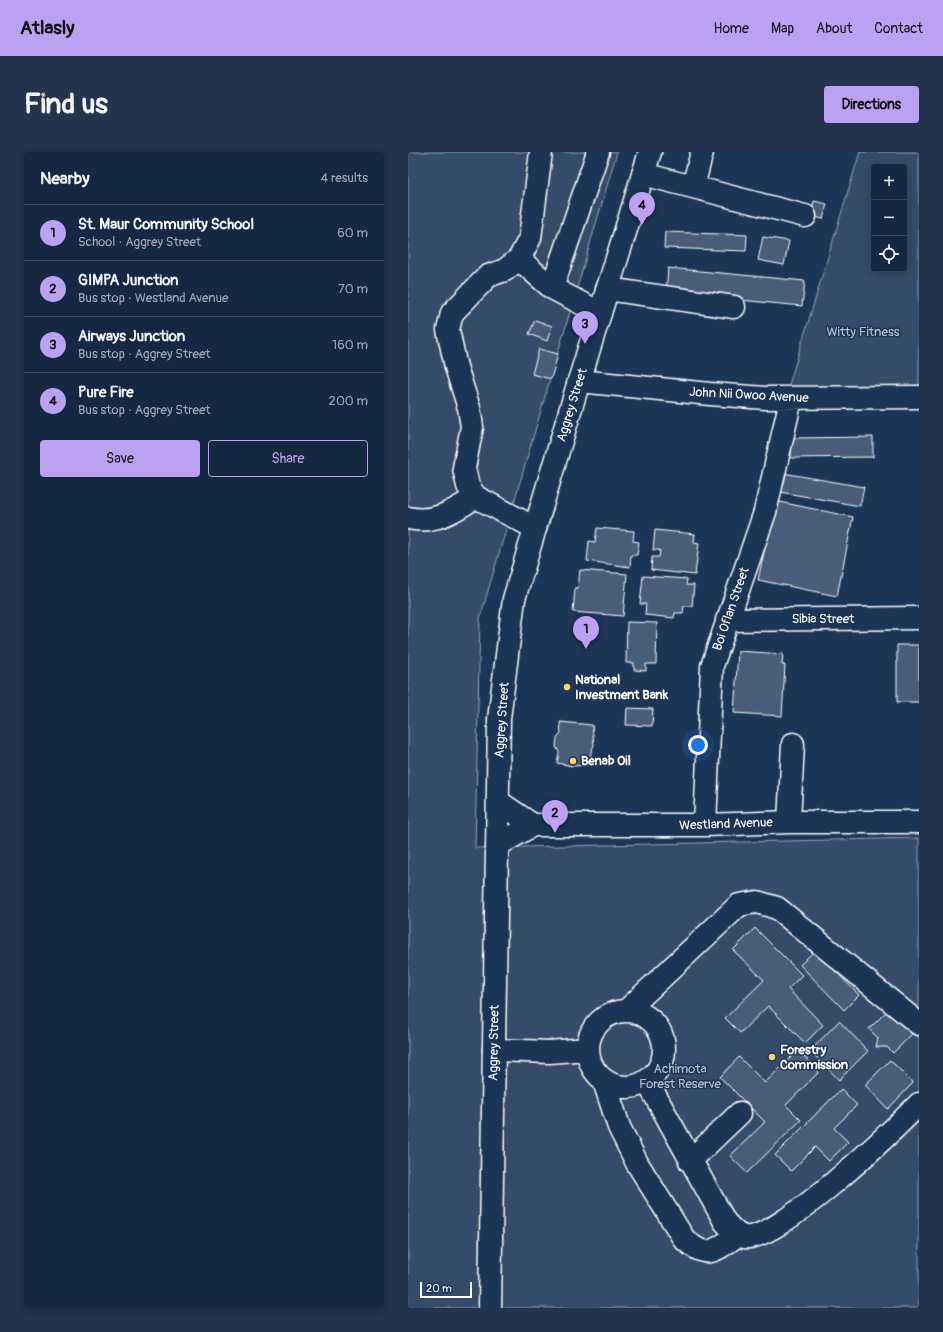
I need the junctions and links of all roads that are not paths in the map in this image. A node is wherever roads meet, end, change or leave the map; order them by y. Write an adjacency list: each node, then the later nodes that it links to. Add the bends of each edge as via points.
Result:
1 (542, 152): 8 (street, via 530,238)
2 (598, 152): 9 (street)
3 (650, 152): 5 (street, Aggrey Street)
4 (702, 152): 6 (street)
5 (643, 174): 6 (street); 10 (street, Aggrey Street)
6 (693, 187): 7 (street)
7 (805, 216)
8 (519, 259): 9 (street); 16 (street, via 505,270 488,276 452,313 448,330 469,408 472,427 464,468 468,486)
9 (552, 288): 12 (street)
10 (607, 289): 11 (street); 12 (street, Aggrey Street)
11 (734, 307)
12 (600, 313): 13 (street, Aggrey Street)
13 (579, 380): 15 (street, John Nii Owoo Avenue, via 710,394); 18 (street, Aggrey Street)
14 (919, 397): 15 (street, John Nii Owoo Avenue)
15 (791, 399): 20 (street, Boi Oflan Street, via 765,512)
16 (476, 497): 17 (street, via 441,517 427,520); 18 (street)
17 (408, 518)
18 (535, 528): 22 (street, Aggrey Street, via 514,599 499,719)
19 (919, 618): 20 (street, Sibia Street)
20 (727, 620): 26 (street, Boi Oflan Street, via 712,666)
21 (793, 744): 23 (street)
22 (499, 802): 25 (street); 27 (street, Aggrey Street)
23 (789, 822): 24 (street, Westland Avenue); 26 (street, Westland Avenue)
24 (919, 822)
25 (533, 825): 26 (street, Westland Avenue); 27 (street, Westland Avenue)
26 (705, 825)
27 (498, 845): 31 (street, Aggrey Street)
28 (626, 1011): 29 (street, via 739,905 757,902 777,908); 30 (street, via 611,1014 599,1022 590,1034); 33 (street, via 640,1014 651,1021 660,1032 664,1045 663,1058 657,1071)
29 (919, 1024)
30 (587, 1049): 31 (street, via 549,1052); 32 (street, via 592,1067)
31 (494, 1050): 38 (street, Aggrey Street)
32 (604, 1081): 33 (street, via 618,1087 633,1087); 37 (street, via 619,1127 637,1163 684,1239 702,1252 714,1251)
33 (647, 1081): 36 (street)
34 (919, 1104): 37 (street, via 880,1143 815,1198 760,1235)
35 (740, 1113): 36 (street)
36 (690, 1161): 37 (street, via 725,1222)
37 (738, 1235)
38 (490, 1308)

